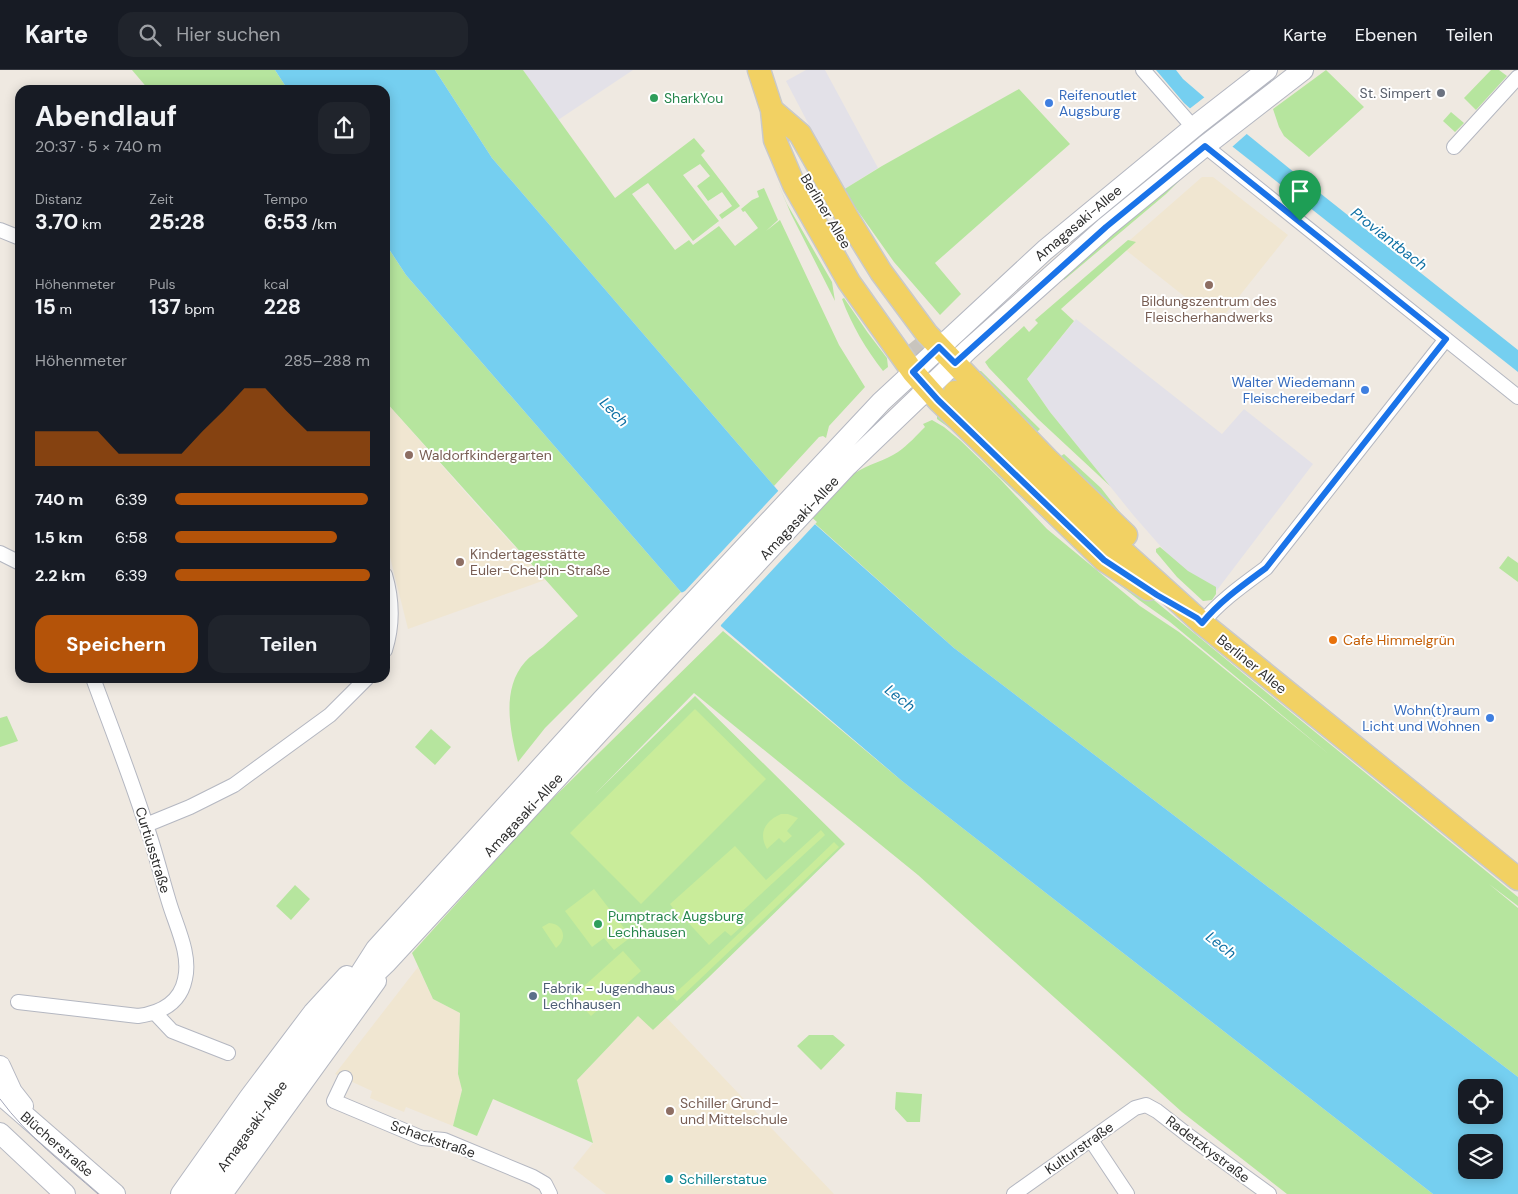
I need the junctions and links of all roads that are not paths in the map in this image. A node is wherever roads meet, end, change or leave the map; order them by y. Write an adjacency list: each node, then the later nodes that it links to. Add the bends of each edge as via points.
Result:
1 (759, 70): 6 (main road, Berliner Allee)
2 (1143, 70): 7 (street)
3 (1267, 70): 7 (main road, Amagasaki-Allee)
4 (1303, 70): 8 (main road, Amagasaki-Allee)
5 (1518, 77): 9 (street)
6 (772, 110): 13 (main road, Berliner Allee, via 798,164 859,266); 14 (main road, via 800,134 881,272); 16 (main road, via 775,140 794,185 849,282)
7 (1196, 125): 14 (main road, Amagasaki-Allee, via 1045,250)
8 (1210, 142): 12 (street); 15 (main road, Amagasaki-Allee, via 1106,227)
9 (1454, 147)
10 (0, 230): 11 (street)
11 (15, 236)
12 (1446, 339): 18 (street); 23 (street, via 1266,568)
13 (912, 341)
14 (939, 347): 15 (main road); 16 (main road, Amagasaki-Allee)
15 (955, 363): 16 (main road, Amagasaki-Allee); 23 (main road, via 1047,459 1134,542)
16 (920, 380): 23 (main road, via 1104,560); 28 (main road, Amagasaki-Allee, via 881,402 840,460)
17 (955, 392): 23 (main road, Berliner Allee, via 1034,472)
18 (1518, 397)
19 (0, 553): 20 (street)
20 (15, 560)
21 (390, 598): 22 (street)
22 (390, 614)
23 (1199, 621): 27 (main road, Berliner Allee)
24 (95, 683): 26 (street, Curtiusstraße)
25 (362, 683): 26 (street, via 330,715 234,784)
26 (146, 825): 30 (street, Curtiusstraße, via 187,968 176,1000)
27 (1518, 880)
28 (382, 956): 41 (main road, via 349,974 313,1014 248,1098); 42 (main road, Amagasaki-Allee, via 337,1010); 43 (main road, via 369,992)
29 (18, 1002): 30 (street, Curtiusstraße, via 138,1016)
30 (155, 1013): 31 (street, via 172,1031)
31 (228, 1053)
32 (0, 1066): 37 (main road, via 12,1092)
33 (345, 1078): 44 (street, Schackstraße, via 334,1101 422,1138 444,1140 533,1177 545,1184)
34 (0, 1094): 37 (main road, Blücherstraße)
35 (1146, 1105): 38 (street, Kulturstraße, via 1135,1108); 47 (street, Radetzkystraße)
36 (0, 1133): 39 (main road)
37 (44, 1133): 40 (main road, Blücherstraße)
38 (1091, 1140): 45 (street, Kulturstraße); 46 (street)
39 (65, 1194)
40 (115, 1194)
41 (181, 1194)
42 (203, 1194)
43 (222, 1194)
44 (550, 1194)
45 (1014, 1194)
46 (1127, 1194)
47 (1269, 1194)

